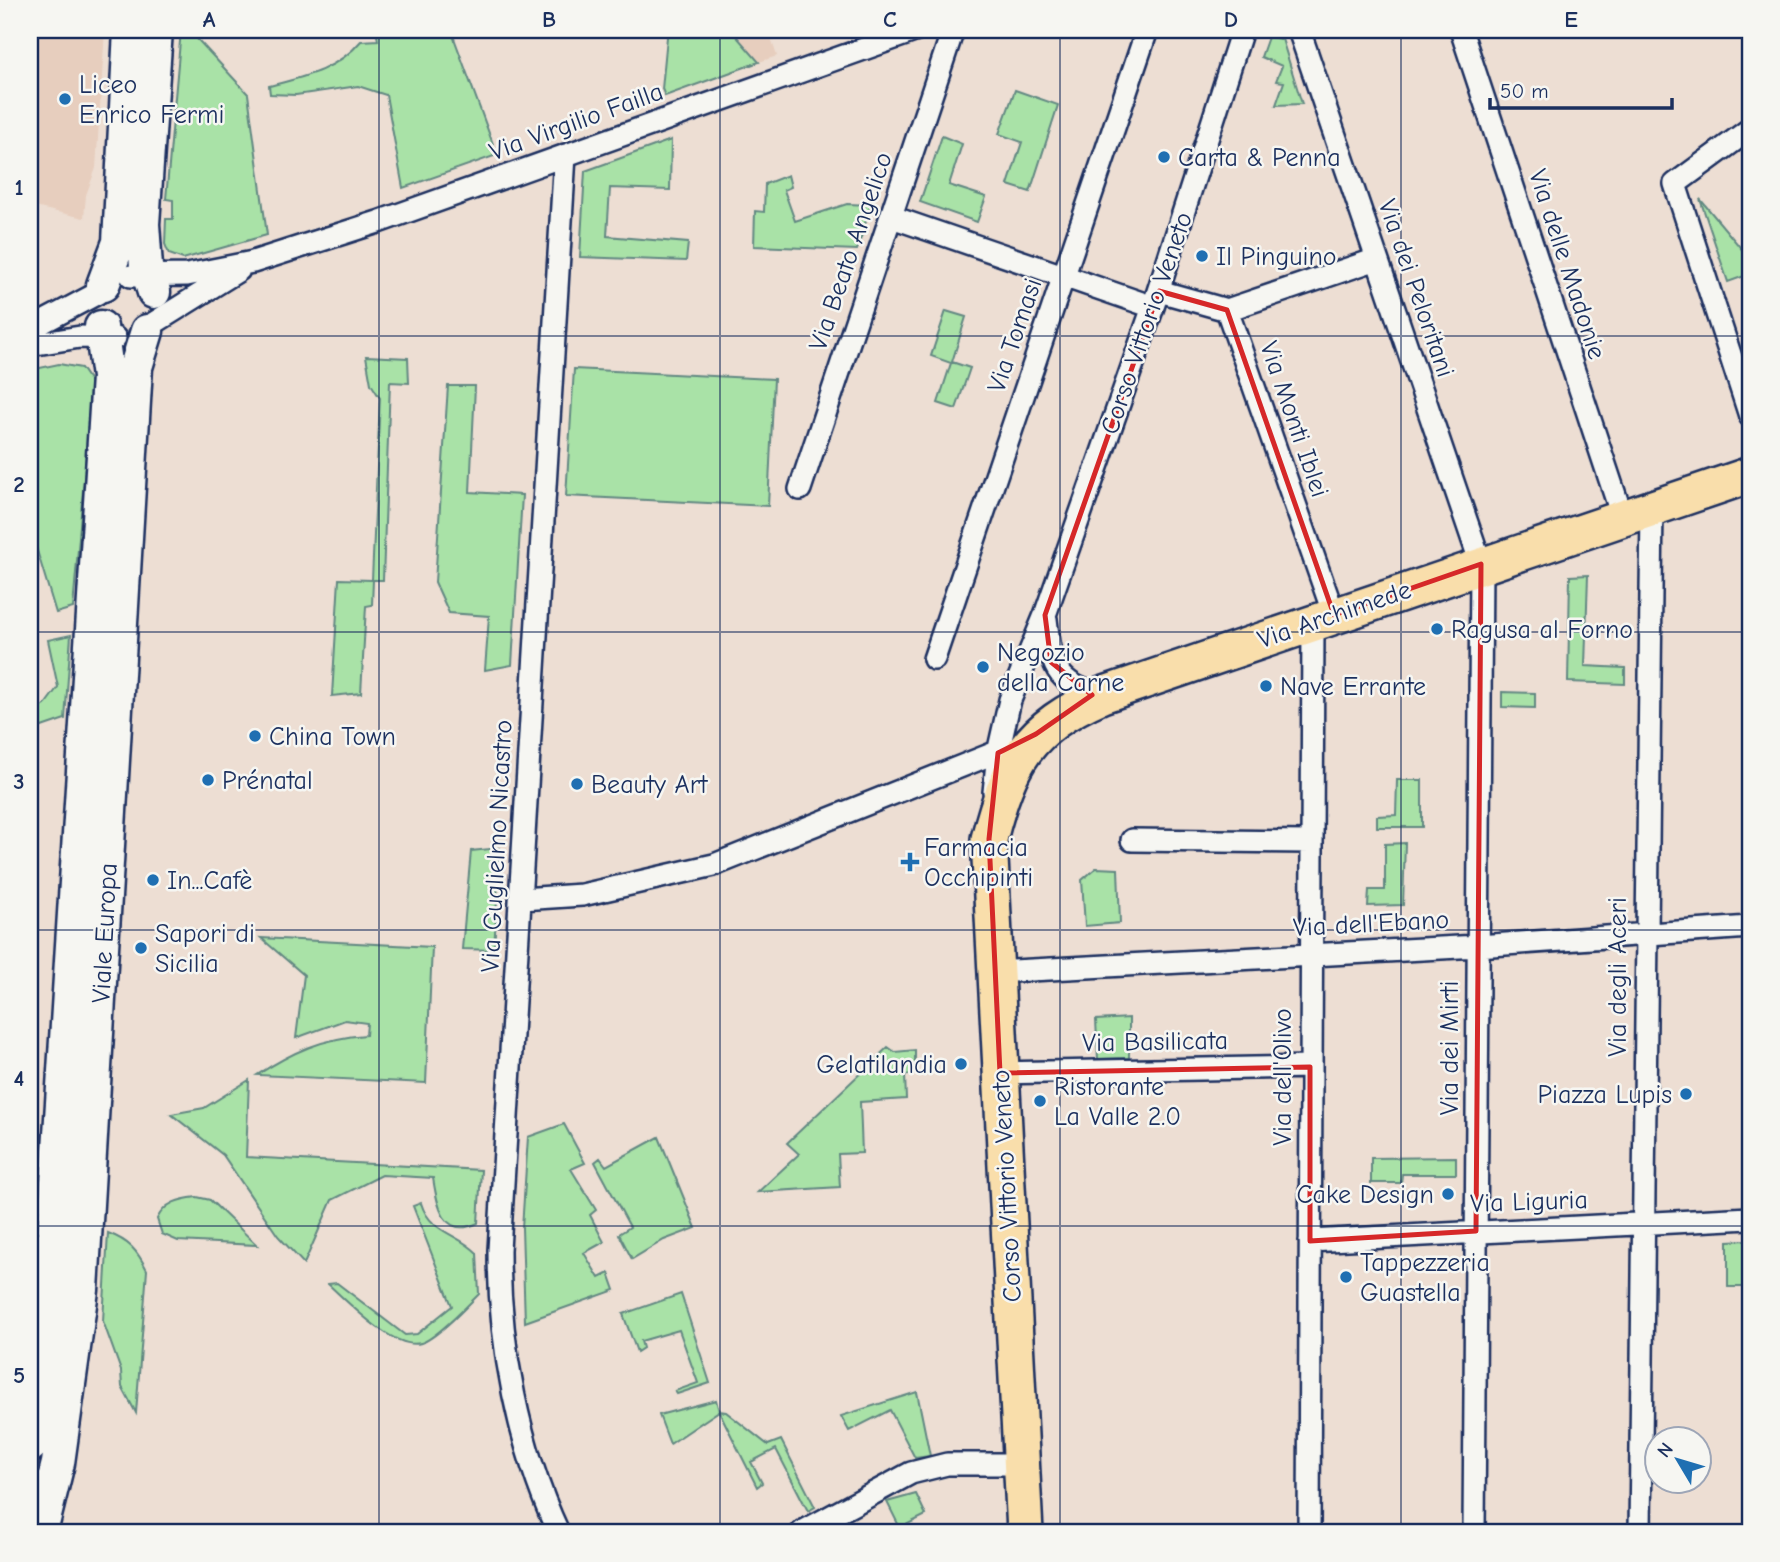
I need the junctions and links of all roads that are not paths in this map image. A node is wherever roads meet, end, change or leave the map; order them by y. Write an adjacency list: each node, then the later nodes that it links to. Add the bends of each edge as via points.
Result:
1 (130, 30): 15 (main road, via 119,242)
2 (156, 30): 15 (main road, via 144,224)
3 (917, 30): 10 (street, Via Virgilio Failla)
4 (953, 30): 11 (street, Via Beato Angelico)
5 (1146, 30): 14 (street, Via Tomasi)
6 (1242, 30): 16 (street, Corso Vittorio Veneto)
7 (1299, 30): 12 (street, Via dei Peloritani)
8 (1461, 30): 24 (street, Via delle Madonie)
9 (1750, 129): 21 (street, via 1675,184)
10 (565, 155): 13 (street, Via Virgilio Failla); 37 (street, Via Guglielmo Nicastro)
11 (892, 217): 14 (street); 23 (street, Via Beato Angelico)
12 (1377, 259): 17 (street); 25 (street, Via dei Peloritani)
13 (253, 262): 15 (street); 19 (street)
14 (1063, 276): 16 (street); 28 (street, Via Tomasi)
15 (127, 284): 18 (street); 19 (main road, via 158,308); 19 (main road, via 94,310)
16 (1156, 299): 17 (street); 26 (street, Corso Vittorio Veneto)
17 (1227, 310): 27 (street, Via Monti Iblei)
18 (30, 329)
19 (125, 332): 20 (street); 49 (main road, Viale Europa, via 108,377 46,1354); 51 (main road, Viale Europa, via 136,367 82,1290 58,1463)
20 (30, 345)
21 (1750, 416)
22 (1750, 474): 24 (main road, Via Archimede)
23 (800, 489)
24 (1637, 511): 25 (main road, Via Archimede); 39 (street, Via degli Aceri)
25 (1481, 565): 27 (main road, Via Archimede); 40 (street, Via dei Mirti)
26 (1045, 615): 29 (street); 31 (street, Corso Vittorio Veneto)
27 (1323, 618): 30 (main road, Via Archimede); 36 (street, Via dell'Olivo)
28 (934, 659)
29 (1051, 662): 30 (street, via 1065,678); 32 (street, via 1059,707)
30 (1102, 695): 32 (main road, Via Archimede)
31 (1010, 700): 32 (street, via 1017,724 1029,730); 33 (street, Corso Vittorio Veneto)
32 (1046, 728): 33 (street); 34 (main road, Via Archimede, via 1009,774)
33 (998, 753): 34 (street, Corso Vittorio Veneto); 37 (street, via 714,865 582,895)
34 (989, 839): 42 (main road, Corso Vittorio Veneto)
35 (1132, 840): 36 (street)
36 (1310, 842): 41 (street, Via dell'Olivo)
37 (521, 899): 52 (street, Via Guglielmo Nicastro, via 499,1286 509,1372 530,1460)
38 (1750, 927): 39 (street, Via dell'Ebano)
39 (1644, 934): 40 (street, Via dell'Ebano); 46 (street, Via degli Aceri)
40 (1478, 946): 41 (street, Via dell'Ebano); 47 (street, Via dei Mirti)
41 (1310, 954): 42 (street, Via dell'Ebano); 43 (street, Via dell'Olivo)
42 (995, 972): 44 (main road, Corso Vittorio Veneto)
43 (1310, 1067): 44 (street, Via Basilicata); 48 (street, Via dell'Olivo)
44 (1000, 1073): 50 (main road, Corso Vittorio Veneto)
45 (1750, 1218): 46 (street, Via Liguria)
46 (1644, 1224): 47 (street, Via Liguria); 57 (street, Via degli Aceri)
47 (1476, 1231): 48 (street, Via Liguria); 56 (street, Via dei Mirti)
48 (1310, 1241): 55 (street, Via dell'Olivo)
49 (30, 1446)
50 (1020, 1465): 53 (street, via 947,1464 911,1473); 54 (main road, Corso Vittorio Veneto)
51 (41, 1532)
52 (558, 1532)
53 (802, 1532)
54 (1025, 1532)
55 (1309, 1532)
56 (1474, 1532)
57 (1640, 1532)

